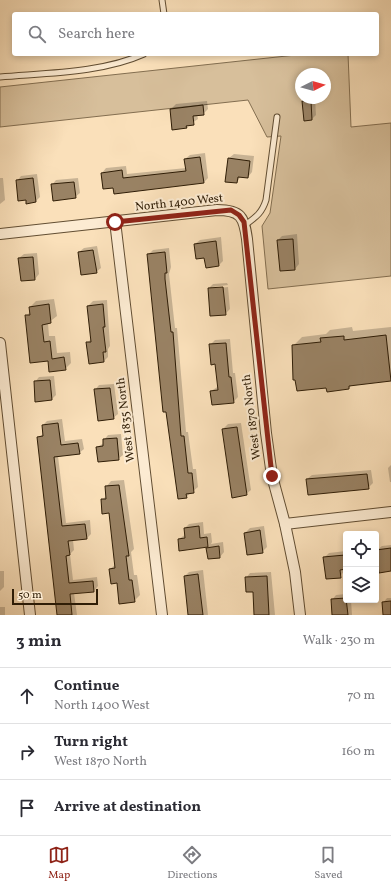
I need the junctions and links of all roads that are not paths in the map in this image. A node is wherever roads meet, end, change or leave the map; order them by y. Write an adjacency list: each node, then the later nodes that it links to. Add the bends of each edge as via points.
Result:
1 (162, 0): 2 (lane)
2 (164, 12)
3 (138, 56): 4 (lane, via 93,68)
4 (0, 77)
5 (277, 117): 8 (lane, via 264,205 258,217)
6 (239, 215): 7 (street, North 1400 West, via 231,210 217,210); 8 (street, West 1870 North)
7 (115, 222): 9 (street, North 1400 West); 14 (street, West 1835 North)
8 (245, 224): 12 (street, West 1870 North, via 266,433 272,476)
9 (0, 234)
10 (0, 343): 13 (street)
11 (391, 512): 12 (street)
12 (286, 524): 15 (street, West 1870 North)
13 (30, 615)
14 (162, 615)
15 (300, 615)

